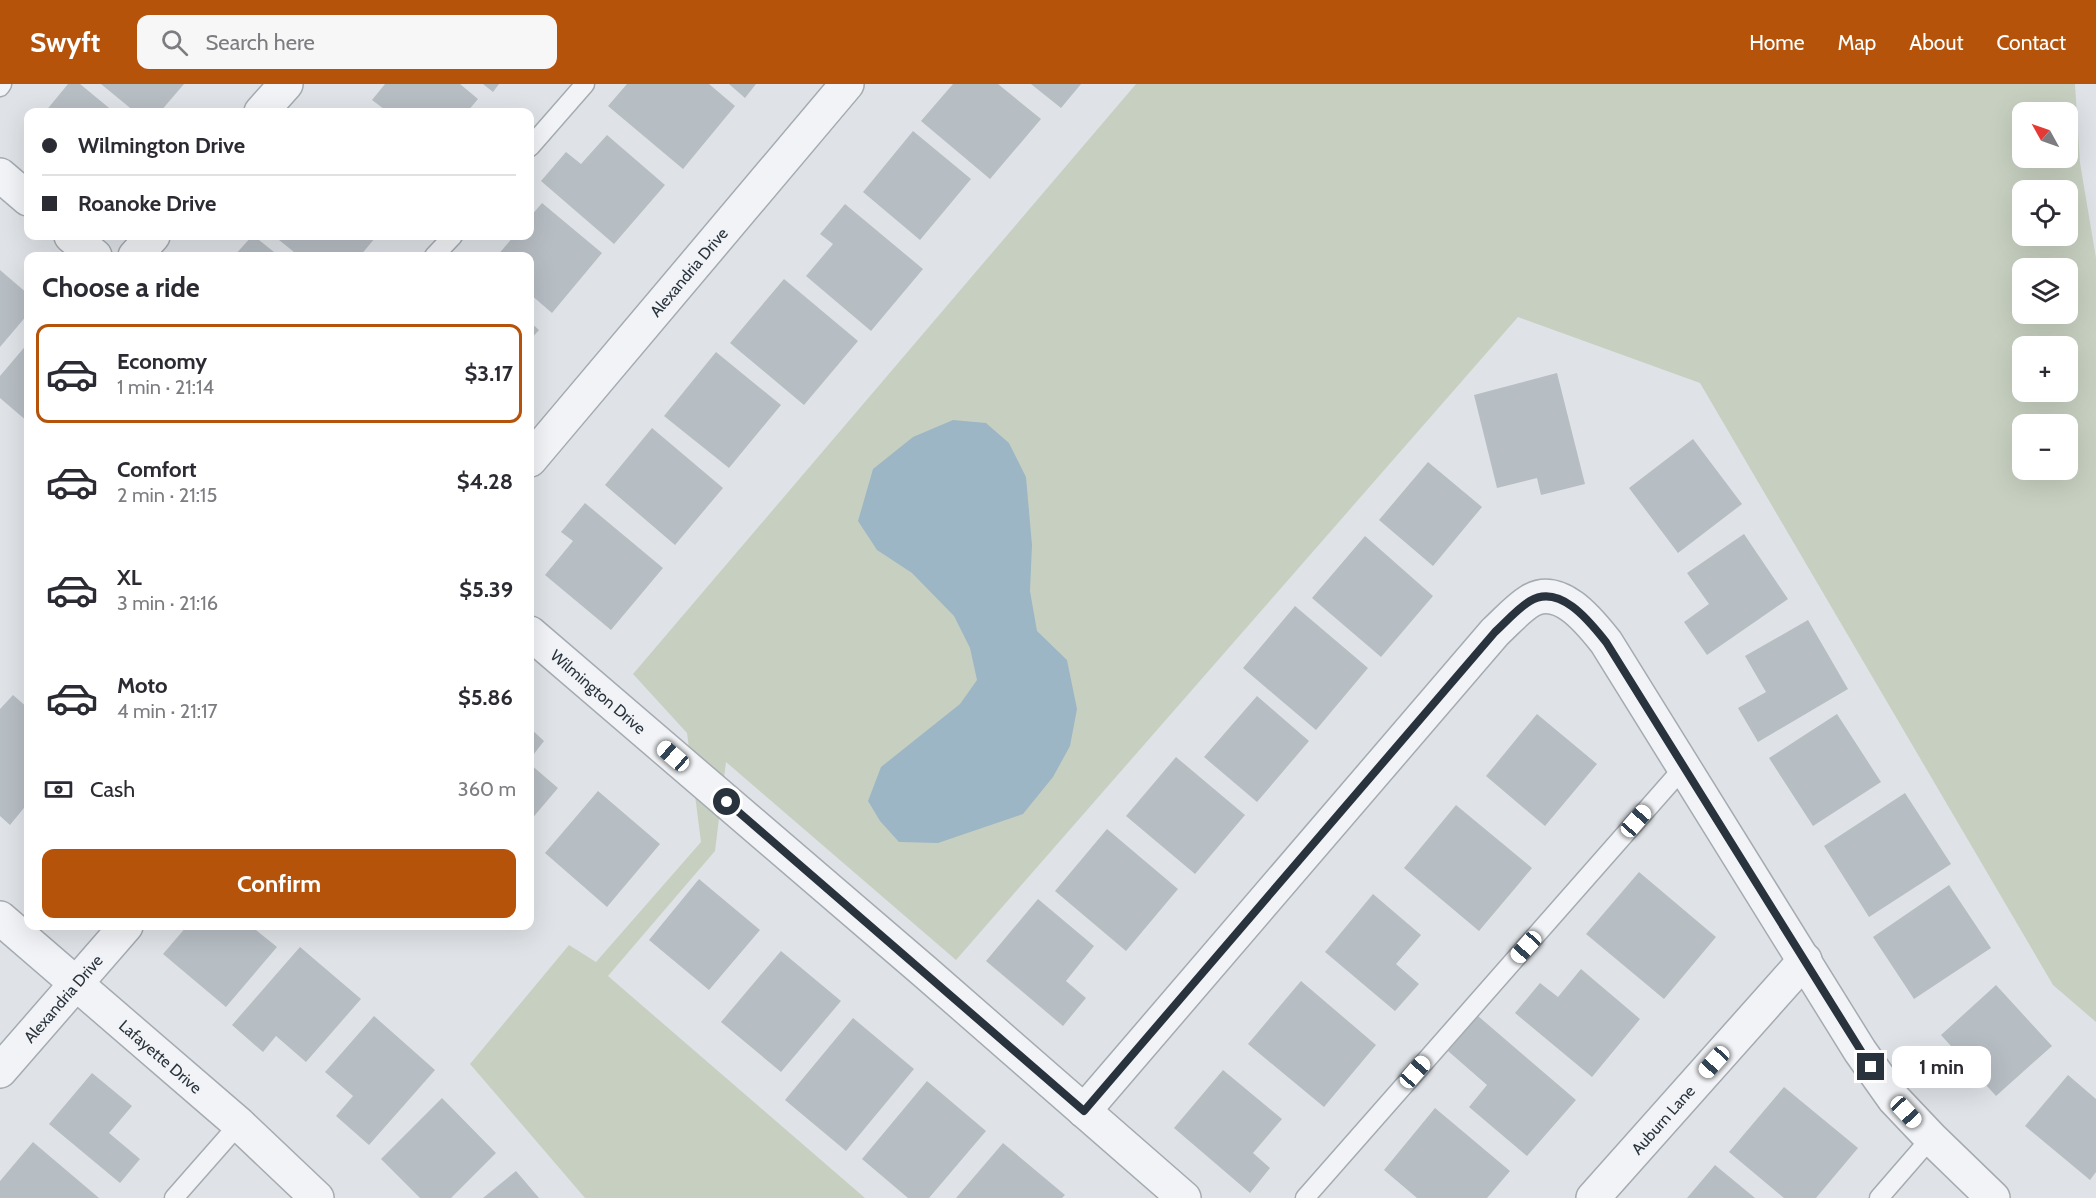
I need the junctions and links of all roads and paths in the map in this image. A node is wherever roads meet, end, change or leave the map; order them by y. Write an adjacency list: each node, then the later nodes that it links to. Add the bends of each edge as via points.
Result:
1 (286, 84): 4 (street)
2 (585, 84): 5 (lane)
3 (846, 84): 14 (street, Alexandria Drive)
4 (265, 108)
5 (534, 142)
6 (0, 175): 7 (street)
7 (24, 196)
8 (76, 240): 11 (street)
9 (149, 240): 12 (street)
10 (449, 240): 13 (lane)
11 (90, 252)
12 (139, 252)
13 (438, 252)
14 (534, 455)
15 (534, 636): 22 (street, Wilmington Drive)
16 (1684, 767): 19 (street); 22 (street, via 1588,619 1551,597 1532,600 1495,632); 28 (lane)
17 (0, 918): 20 (street, Lafayette Drive)
18 (123, 930): 20 (street, Alexandria Drive)
19 (1805, 960): 24 (street, via 1894,1099); 29 (street, Auburn Lane)
20 (76, 984): 21 (street, Alexandria Drive); 23 (street, Lafayette Drive)
21 (0, 1071)
22 (1084, 1111): 27 (street, Wilmington Drive)
23 (239, 1124): 25 (lane); 26 (street, Lafayette Drive)
24 (1931, 1138): 30 (lane); 31 (street)
25 (174, 1198)
26 (317, 1198)
27 (1184, 1198)
28 (1305, 1198)
29 (1593, 1198)
30 (1879, 1198)
31 (1993, 1198)

